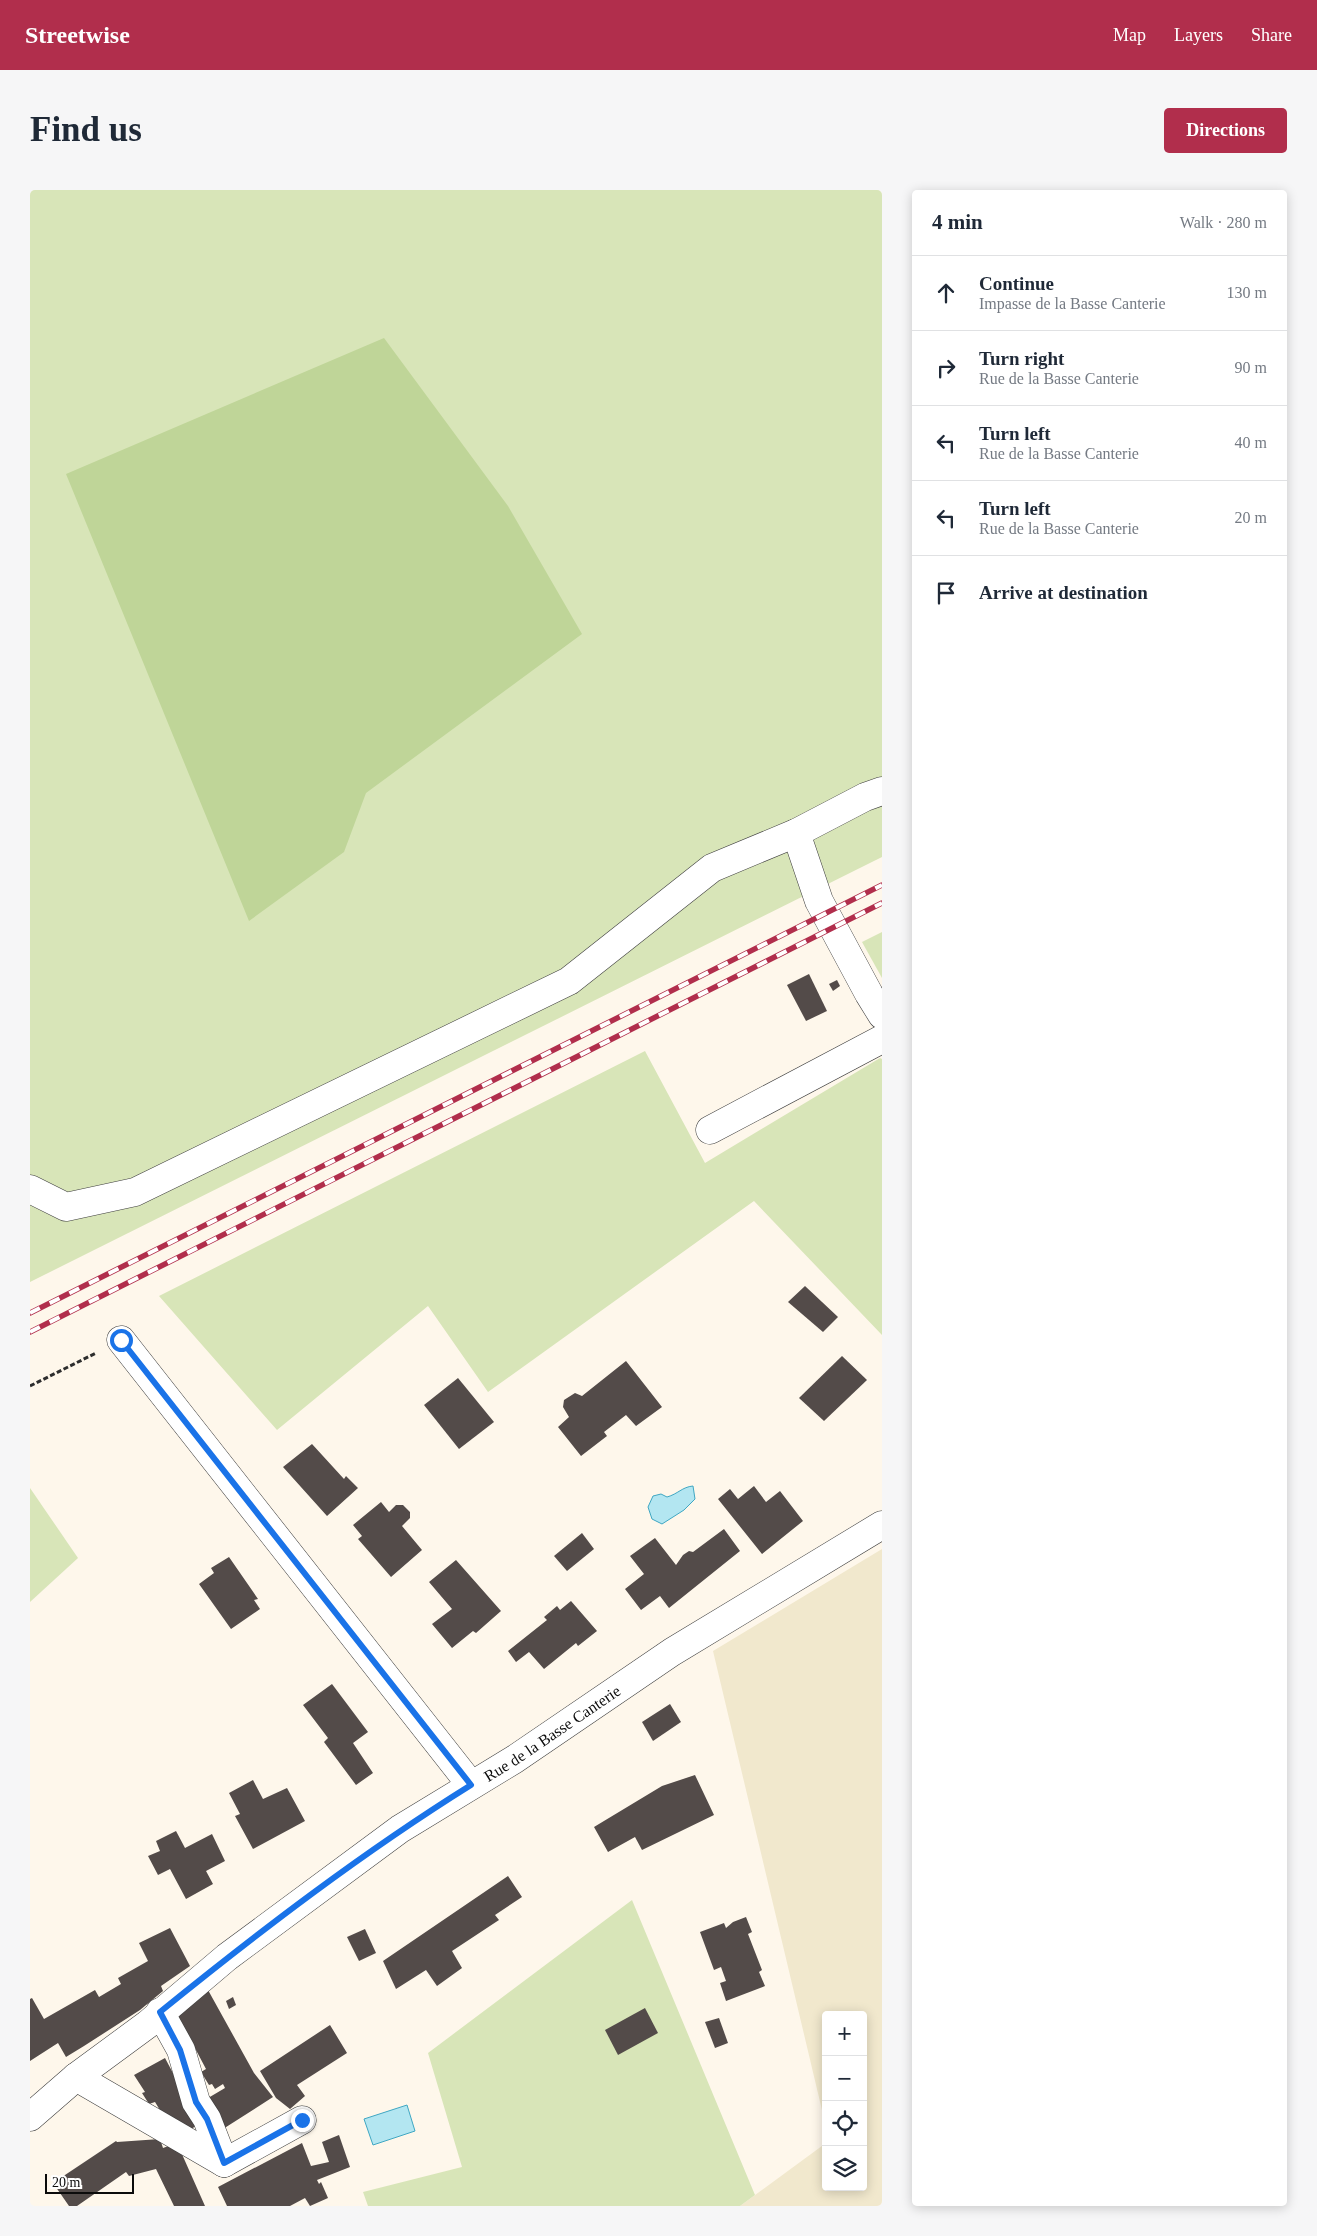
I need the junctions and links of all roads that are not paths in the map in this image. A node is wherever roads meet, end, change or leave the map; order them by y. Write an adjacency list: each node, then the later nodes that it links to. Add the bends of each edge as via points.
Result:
1 (882, 791): 2 (street, via 865,796)
2 (796, 833): 3 (street, via 819,901); 6 (street, via 712,868 569,981 136,1192 66,1207)
3 (882, 1015)
4 (882, 1039): 5 (street)
5 (710, 1130)
6 (30, 1189)
7 (121, 1340): 9 (street)
8 (882, 1525): 9 (street, Rue de la Basse Canterie, via 672,1652 515,1759)
9 (471, 1785): 10 (street, Rue de la Basse Canterie, via 400,1829)
10 (160, 2012): 11 (street, Rue de la Basse Canterie); 14 (street, via 180,2050 196,2102 207,2119)
11 (76, 2077): 12 (street, Rue de la Basse Canterie); 14 (street)
12 (30, 2117)
13 (302, 2120): 14 (street)
14 (224, 2163)

